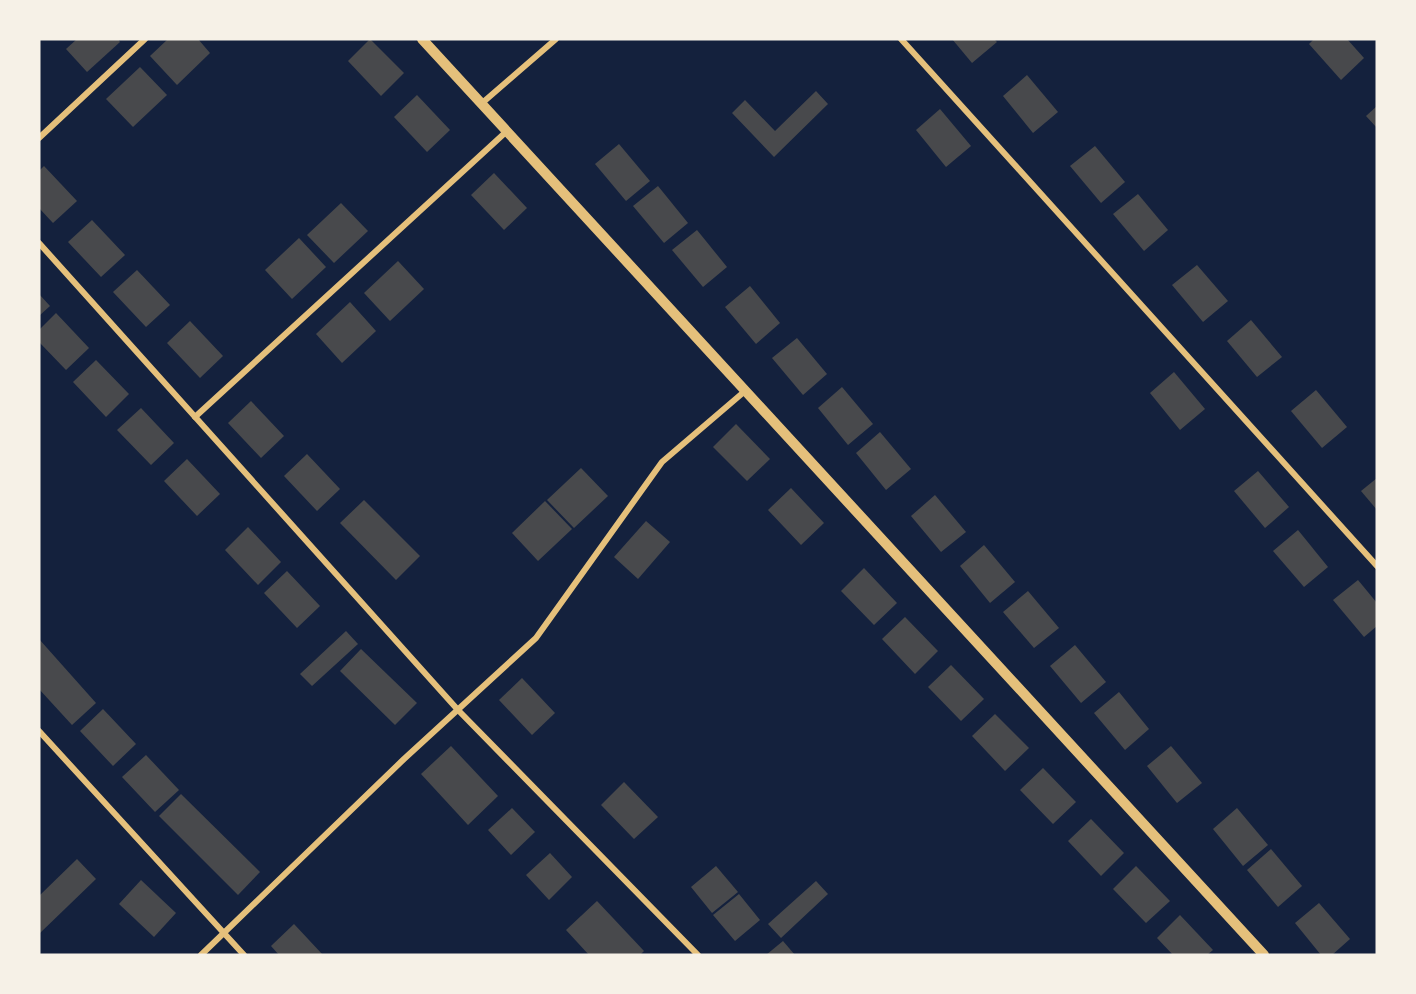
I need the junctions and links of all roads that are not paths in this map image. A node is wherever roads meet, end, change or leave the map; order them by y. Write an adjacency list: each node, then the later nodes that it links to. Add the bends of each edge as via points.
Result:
1 (145, 39): 7 (street)
2 (422, 39): 5 (street)
3 (556, 39): 5 (street)
4 (901, 39): 11 (street)
5 (481, 104): 6 (street)
6 (507, 131): 9 (street); 10 (street)
7 (39, 138)
8 (39, 243): 10 (street)
9 (746, 391): 12 (street, via 662,462 536,638); 18 (street)
10 (195, 417): 12 (street)
11 (1377, 565)
12 (458, 710): 14 (street); 17 (street)
13 (39, 731): 14 (street)
14 (223, 934): 15 (street); 16 (street)
15 (201, 955)
16 (244, 955)
17 (698, 955)
18 (1264, 955)

